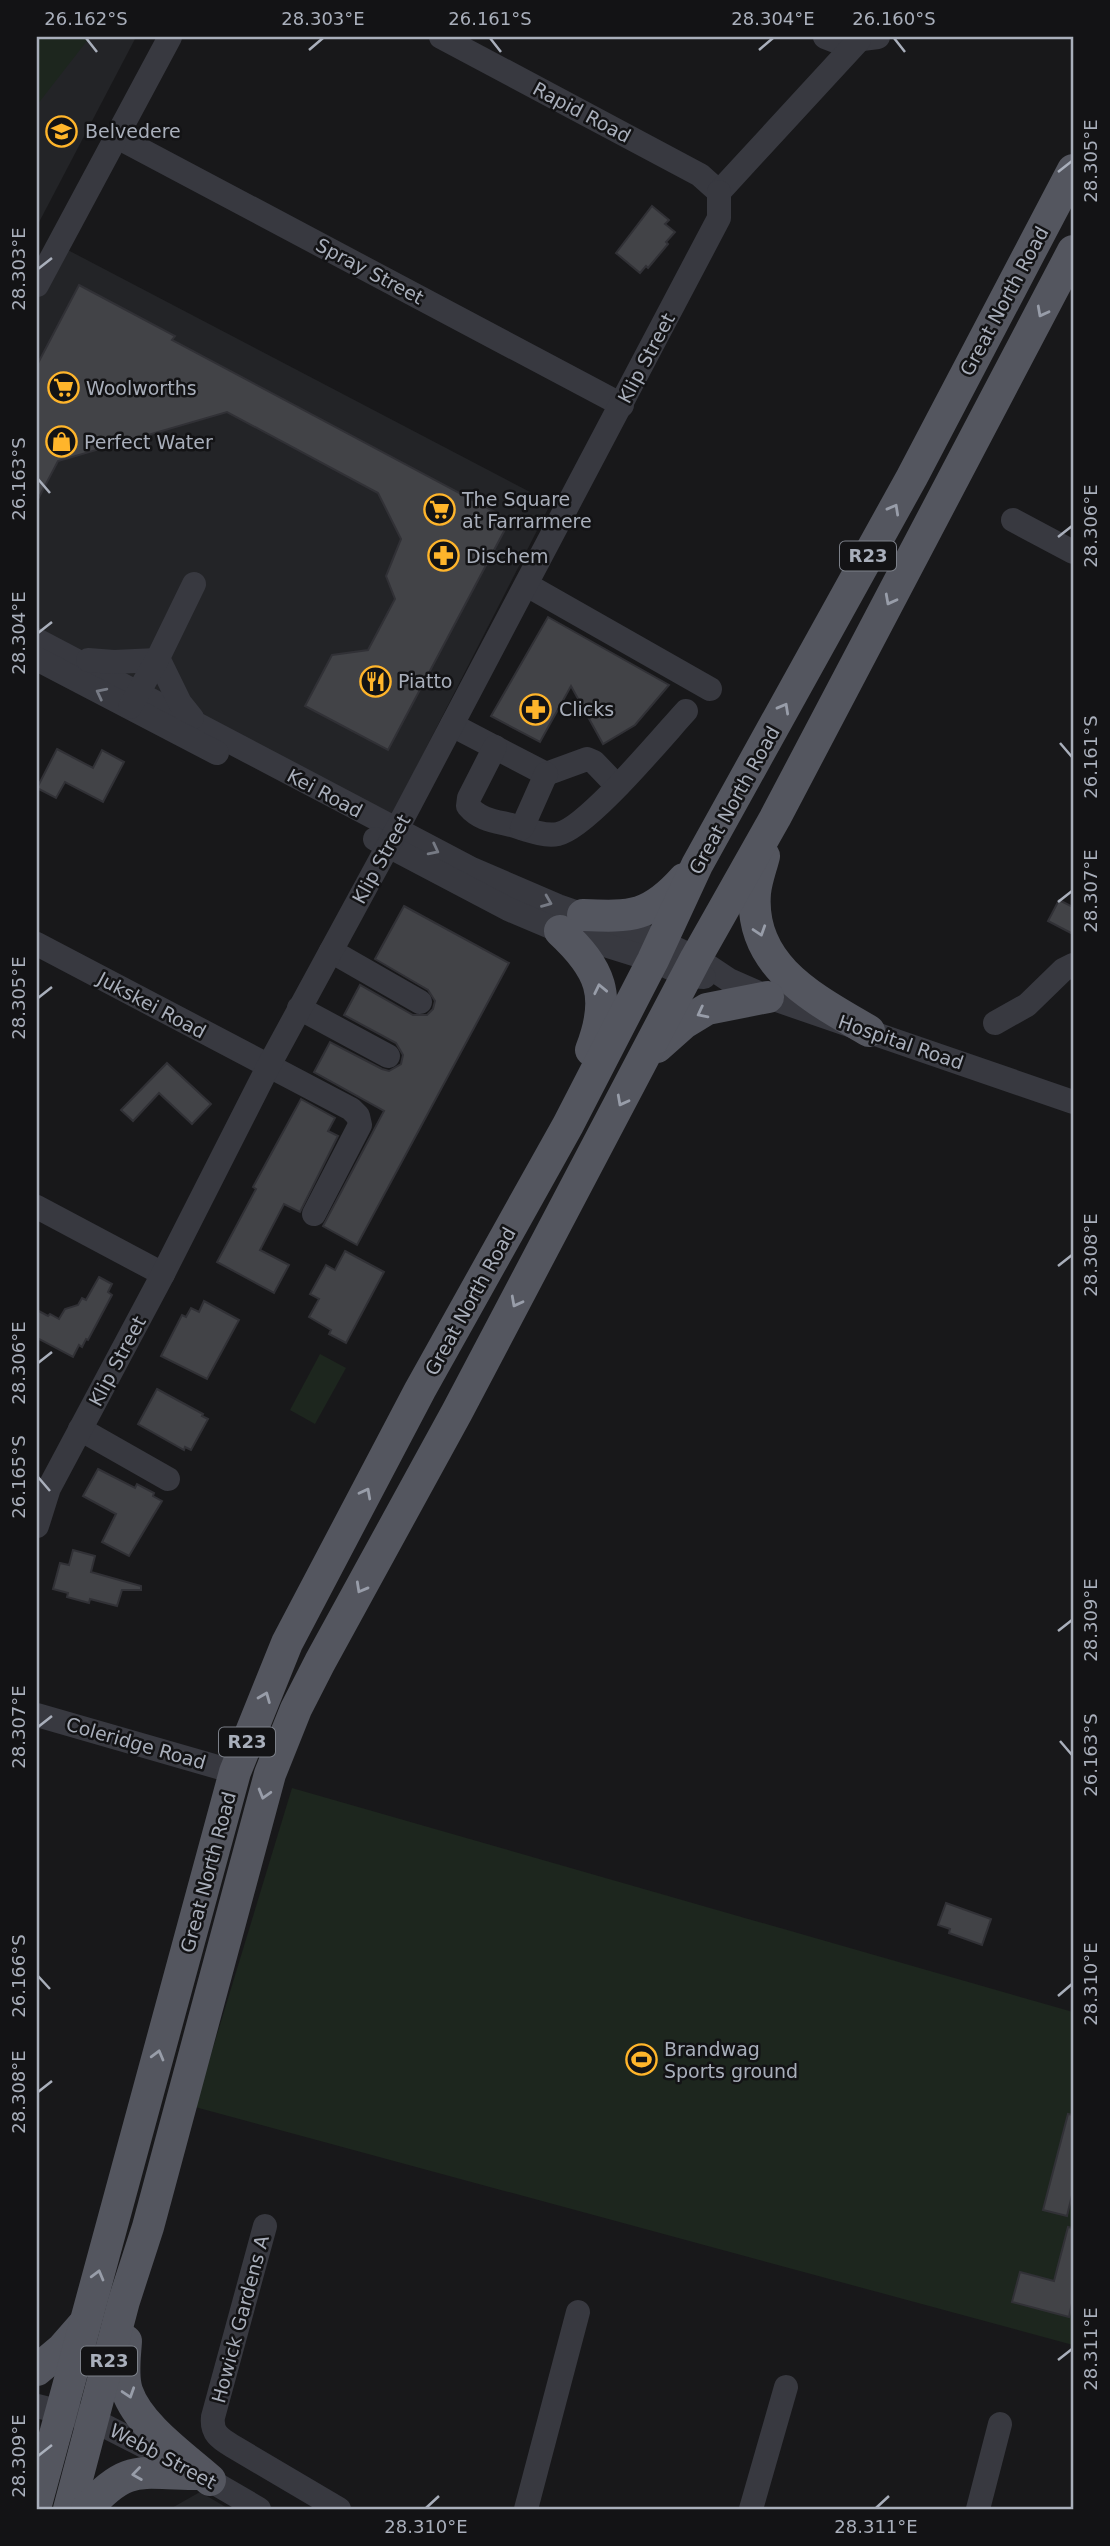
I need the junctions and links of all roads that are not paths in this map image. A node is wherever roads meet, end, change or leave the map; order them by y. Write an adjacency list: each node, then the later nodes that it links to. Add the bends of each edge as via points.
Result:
1 (170, 37): 5 (street)
2 (441, 37): 7 (street, Rapid Road, via 700,175)
3 (825, 37): 4 (street, via 838,42)
4 (868, 38): 7 (street)
5 (117, 136): 9 (street); 10 (street, Spray Street)
6 (1073, 170): 11 (main road, Great North Road / R23)
7 (719, 192): 10 (street, Klip Street, via 719,218)
8 (1073, 251): 12 (main road, Great North Road / R23, one-way to 12)
9 (37, 285)
10 (622, 405): 16 (street, Klip Street)
11 (912, 477): 12 (main road); 32 (main road, Great North Road / R23, one-way to 11)
12 (945, 496): 29 (main road, Great North Road / R23, one-way to 29)
13 (1013, 520): 14 (street)
14 (1073, 552)
15 (194, 584): 20 (street)
16 (527, 585): 21 (street); 25 (street, Klip Street)
17 (37, 640): 19 (street, Kei Road)
18 (37, 659): 22 (street, Kei Road, one-way to 18)
19 (77, 659): 20 (street); 22 (street, Kei Road)
20 (157, 659): 22 (street); 24 (street)
21 (710, 689)
22 (134, 700): 24 (street, Kei Road); 31 (street, Kei Road)
23 (686, 711): 28 (street)
24 (195, 721): 31 (street, Kei Road)
25 (452, 725): 26 (street); 31 (street, Klip Street)
26 (495, 747): 27 (street); 30 (street, via 468,806 480,818)
27 (546, 774): 28 (street, via 587,759); 30 (street)
28 (617, 786): 30 (street, via 560,834)
29 (775, 818): 38 (main road, Great North Road / R23); 43 (main road, one-way to 43, via 755,892 763,941 796,986)
30 (522, 828)
31 (392, 838): 33 (street, Kei Road, via 472,869); 35 (street, Klip Street)
32 (697, 865): 33 (main road, via 655,906 622,917); 36 (main road, Great North Road / R23)
33 (571, 923): 36 (street, Kei Road); 48 (main road, one-way to 33, via 603,1007 598,979)
34 (37, 944): 46 (street, Jukskei Road)
35 (331, 951): 40 (street); 41 (street, Klip Street)
36 (657, 951): 38 (street, Hospital Road); 48 (main road, Great North Road / R23)
37 (1073, 965): 42 (street, via 1027,1005)
38 (692, 967): 39 (street, Hospital Road); 44 (main road, Great North Road / R23)
39 (768, 997): 43 (street, Hospital Road); 44 (main road, one-way to 44, via 707,1009)
40 (420, 1002)
41 (299, 1008): 45 (street); 46 (street, Klip Street)
42 (995, 1023)
43 (869, 1031): 47 (street, Hospital Road)
44 (647, 1055): 59 (main road, Great North Road / R23, one-way to 59, via 320,1662 281,1744)
45 (388, 1056)
46 (268, 1067): 50 (street, Jukskei Road, via 358,1116 360,1125); 51 (street, Klip Street)
47 (1073, 1102)
48 (568, 1125): 57 (main road, Great North Road / R23, one-way to 48, via 287,1643 420,1390)
49 (37, 1207): 51 (street)
50 (314, 1214)
51 (163, 1274): 52 (street, Klip Street)
52 (80, 1429): 53 (street); 54 (street, Klip Street)
53 (168, 1479)
54 (43, 1486): 55 (street, Klip Street)
55 (37, 1526)
56 (37, 1715): 57 (street, Coleridge Road)
57 (235, 1772): 61 (main road, Great North Road / R23, one-way to 57)
58 (265, 2226): 72 (street, Howick Gardens A, via 213,2429 219,2438)
59 (124, 2301): 65 (main road, Great North Road / R23); 67 (main road, one-way to 67, via 126,2389 134,2408)
60 (578, 2312): 73 (street)
61 (85, 2323): 62 (main road); 64 (main road, Great North Road / R23)
62 (37, 2370)
63 (786, 2387): 74 (street)
64 (50, 2409): 65 (street, Webb Street); 68 (main road, Great North Road / R23)
65 (93, 2420): 67 (street, Webb Street); 69 (main road, Great North Road / R23)
66 (1000, 2424): 75 (street)
67 (204, 2477): 70 (main road, one-way to 70, via 131,2474 116,2481); 71 (street, Webb Street)
68 (37, 2501)
69 (68, 2509)
70 (87, 2509)
71 (259, 2509)
72 (339, 2509)
73 (526, 2509)
74 (751, 2509)
75 (978, 2509)

